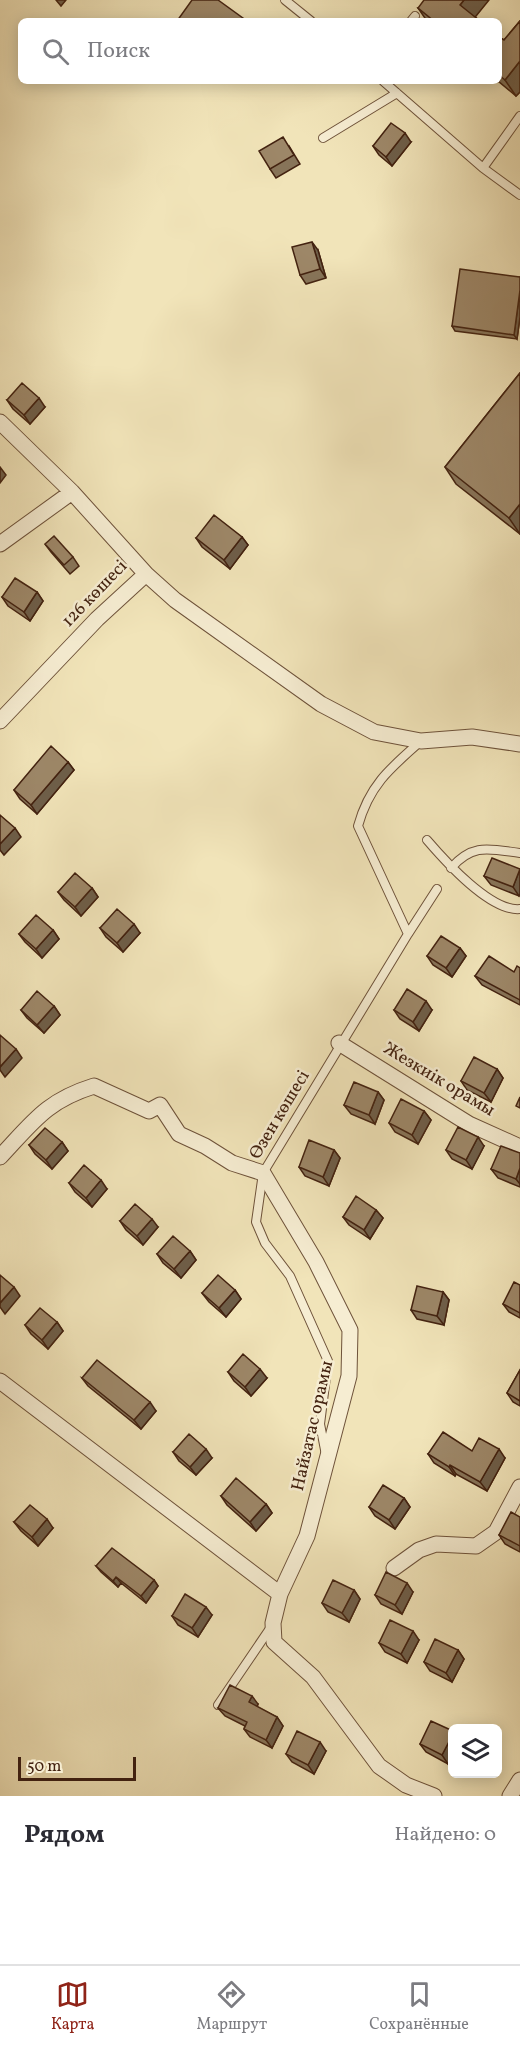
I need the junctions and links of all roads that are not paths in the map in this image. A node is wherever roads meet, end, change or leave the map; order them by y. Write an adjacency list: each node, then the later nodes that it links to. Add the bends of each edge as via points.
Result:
1 (285, 0): 2 (lane)
2 (307, 18)
3 (387, 84): 4 (lane)
4 (398, 93): 6 (lane); 7 (lane)
5 (520, 116): 7 (lane)
6 (323, 138)
7 (483, 168): 8 (lane)
8 (520, 195)
9 (0, 422): 10 (street, 126 көшесі)
10 (72, 492): 11 (street); 12 (street, 126 көшесі)
11 (0, 544)
12 (146, 574): 13 (street, 126 көшесі, via 97,619); 14 (street, via 175,600 321,704 374,732)
13 (0, 721)
14 (421, 741): 15 (street, via 472,737); 21 (lane, via 372,790 358,826)
15 (520, 744)
16 (427, 840): 18 (lane)
17 (520, 853): 18 (lane, via 474,850 463,854)
18 (451, 868): 20 (lane, via 501,906)
19 (437, 889): 21 (lane, Өзен көшесі)
20 (520, 909)
21 (408, 934): 22 (lane, Өзен көшесі)
22 (339, 1043): 23 (street, Жезкиік орамы, via 469,1124); 25 (lane, Өзен көшесі)
23 (520, 1147)
24 (0, 1157): 25 (street, via 52,1103 94,1086 149,1111 160,1105 179,1134 232,1163)
25 (262, 1173): 27 (lane, Өзен көшесі, via 256,1222 265,1243 290,1276 328,1361 320,1424); 27 (street, Найзатас орамы, via 316,1262 350,1330 349,1376)
26 (0, 1381): 30 (street)
27 (327, 1459): 30 (street, Найзатас орамы, via 307,1536)
28 (520, 1487): 29 (street, via 496,1532 476,1546 436,1544 419,1550)
29 (394, 1568)
30 (280, 1594): 31 (street, Найзатас орамы)
31 (273, 1623): 32 (lane); 34 (street, via 274,1642 313,1677 380,1766 406,1785)
32 (218, 1705)
33 (520, 1780): 35 (street)
34 (434, 1796)
35 (510, 1796)

